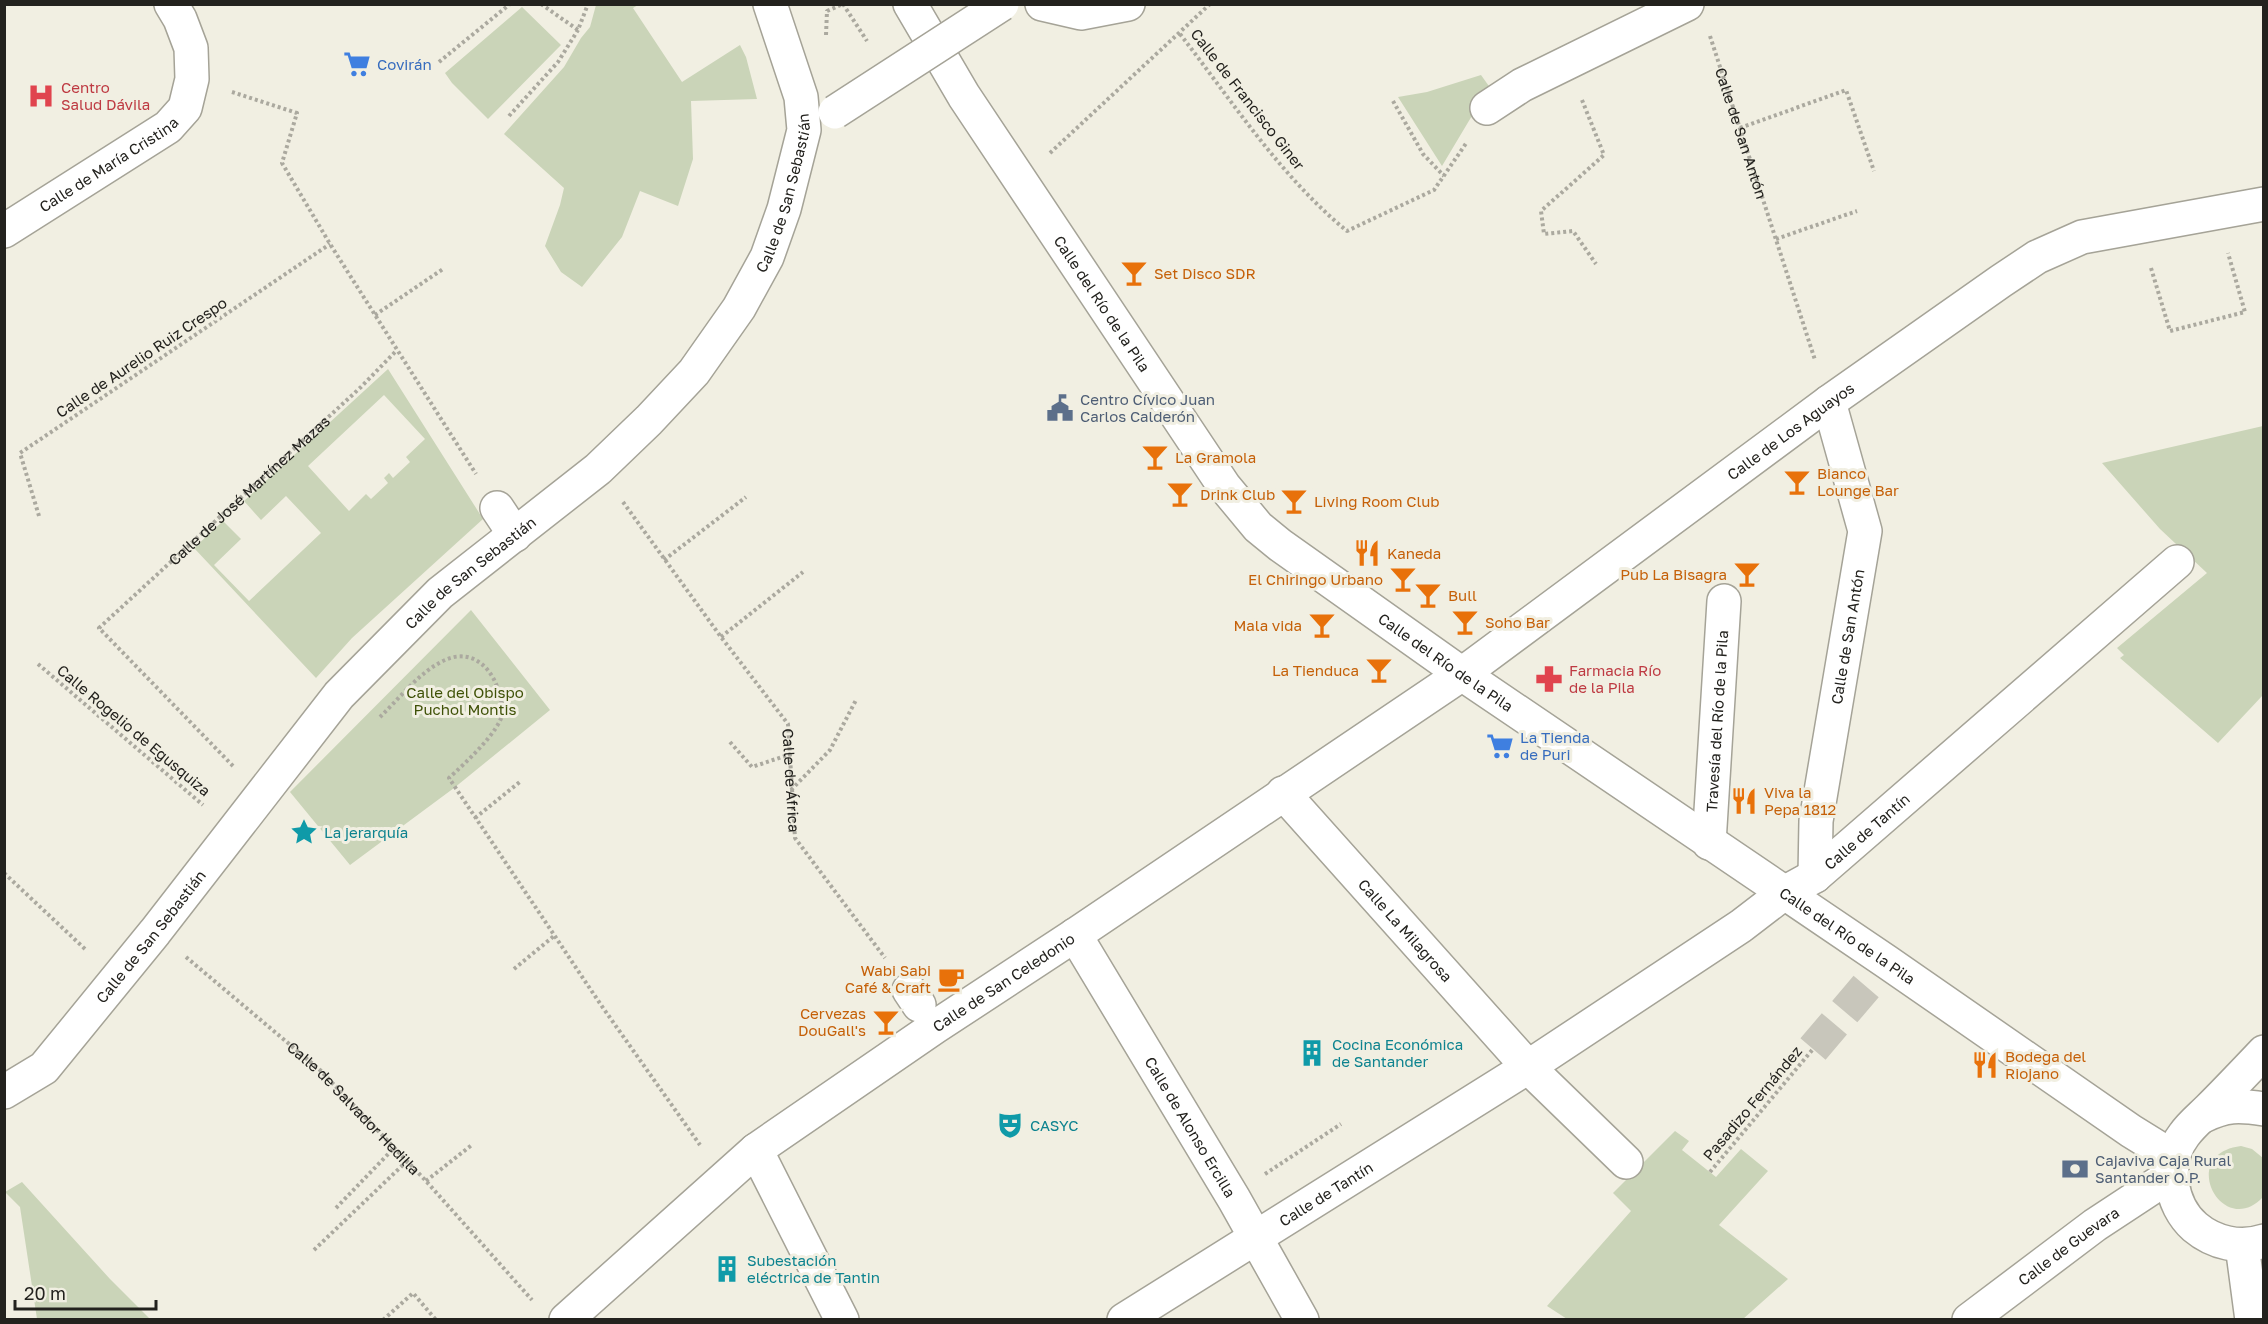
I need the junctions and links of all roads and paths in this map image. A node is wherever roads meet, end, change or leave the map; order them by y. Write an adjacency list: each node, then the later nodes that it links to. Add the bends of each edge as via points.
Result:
1 (171, 4): 17 (street, via 191,48)
2 (510, 4): 16 (path)
3 (541, 4): 14 (path)
4 (588, 4): 14 (path)
5 (770, 4): 23 (street, Calle de San Sebastián, via 801,97)
6 (843, 4): 12 (path)
7 (910, 4): 51 (street, Calle del Río de la Pila, via 964,96 1231,494 1258,527)
8 (1002, 4): 23 (street, bridge)
9 (1042, 4): 10 (street, via 1082,13)
10 (1128, 4)
11 (1210, 4): 15 (path, Calle de Francisco Giner)
12 (827, 11)
13 (1697, 16): 20 (street, via 1522,85); 22 (path, Calle de San Antón)
14 (578, 30): 21 (path, via 558,62)
15 (1180, 34): 24 (path); 26 (path, Calle de Francisco Giner, via 1263,142 1323,210 1347,231 1434,190)
16 (440, 62)
17 (192, 79): 31 (street, Calle de María Cristina, via 185,108 168,127); 33 (path, via 297,113 282,163)
18 (1579, 93): 34 (path, via 1604,155 1541,211 1544,234 1573,231)
19 (1393, 101): 26 (path, via 1423,154)
20 (1487, 108): 26 (path)
21 (509, 116)
22 (1740, 128): 25 (path, via 1846,90); 32 (path, Calle de San Antón)
23 (804, 130): 40 (street, Calle de San Sebastián, via 767,257 739,308 694,372)
24 (1042, 159)
25 (1874, 171)
26 (1444, 176)
27 (2264, 204): 29 (street, Calle de Los Aguayos)
28 (1857, 211): 32 (path)
29 (2217, 213): 30 (street, Calle de Los Aguayos); 30 (path, via 2245,312 2170,331)
30 (2139, 227): 39 (street, Calle de Los Aguayos, via 2082,237 2037,257)
31 (4, 231)
32 (1776, 239): 38 (path, Calle de San Antón)
33 (330, 244): 36 (path); 43 (path, Calle de Aurelio Ruiz Crespo, via 20,453)
34 (1596, 264)
35 (443, 269): 36 (path)
36 (375, 315): 37 (path)
37 (397, 350): 42 (path); 56 (path, Calle de José Martínez Mazas, via 99,628)
38 (1817, 367)
39 (1829, 402): 51 (street, Calle de Los Aguayos); 64 (street, Calle de San Antón, via 1865,531 1816,821)
40 (598, 469): 44 (street, Calle de San Sebastián); 45 (path, Calle de África)
41 (746, 497): 45 (path)
42 (497, 508): 44 (street)
43 (39, 516)
44 (515, 535): 52 (street, Calle de San Sebastián, via 440,593)
45 (664, 560): 49 (path, Calle de África)
46 (2176, 562): 64 (street, Calle de Tantín)
47 (803, 572): 49 (path)
48 (1724, 601): 62 (street, Travesía del Río de la Pila)
49 (720, 637): 55 (path, Calle de África, via 788,724)
50 (38, 664): 60 (path, Calle Rogelio de Egusquiza)
51 (1462, 674): 59 (street, Calle de San Celedonio); 62 (street, Calle del Río de la Pila)
52 (339, 695): 61 (path, via 371,725 431,668 447,658 465,657 483,663 499,689 503,711 482,746 449,778); 66 (street, Calle de San Sebastián)
53 (856, 700): 58 (path, via 830,750)
54 (730, 742): 55 (path, via 752,767)
55 (791, 754): 58 (path, Calle de África)
56 (240, 774)
57 (521, 782): 61 (path)
58 (791, 790): 71 (path, Calle de África, via 795,838)
59 (1283, 794): 67 (street, Calle de San Celedonio); 74 (street, Calle La Milagrosa)
60 (206, 807)
61 (475, 818): 68 (path)
62 (1709, 843): 65 (street, Calle del Río de la Pila)
63 (4, 873): 69 (path, via 84,950)
64 (1815, 876): 65 (street, Calle de Tantín)
65 (1784, 893): 74 (street, Calle de Tantín, via 1741,926); 84 (street, Calle del Río de la Pila, via 2131,1131)
66 (155, 932): 75 (street, Calle de San Sebastián, via 44,1068); 80 (path, Calle de Salvador Hedilla, via 320,1070)
67 (1075, 935): 81 (street, Calle de San Celedonio); 88 (street, Calle de Alonso Ercilla)
68 (555, 936): 70 (path); 86 (path)
69 (93, 942)
70 (514, 969)
71 (914, 997)
72 (1813, 1049): 85 (path, Pasadizo Fernández)
73 (2264, 1052): 77 (street)
74 (1528, 1066): 83 (street); 90 (street, Calle de Tantín)
75 (4, 1092)
76 (2264, 1109): 77 (street, via 2239,1105 2219,1108)
77 (2201, 1117): 84 (street, via 2183,1136)
78 (1341, 1124): 88 (path)
79 (473, 1144): 87 (path)
80 (394, 1148): 82 (path, Calle de Salvador Hedilla); 89 (path)
81 (756, 1150): 86 (street, Calle de San Celedonio); 97 (street)
82 (406, 1161): 87 (path, Calle de Salvador Hedilla); 92 (path)
83 (1626, 1162)
84 (2172, 1166): 91 (street, via 2174,1194 2190,1223 2220,1242); 100 (street, Calle de Guevara)
85 (1710, 1172)
86 (724, 1177): 94 (street, Calle de San Celedonio)
87 (426, 1181): 93 (path, Calle de Salvador Hedilla)
88 (1234, 1199): 90 (street, Calle de Alonso Ercilla)
89 (336, 1208)
90 (1256, 1237): 98 (street, Calle de Tantín); 99 (street, Calle de Alonso Ercilla)
91 (2253, 1243): 101 (street)
92 (314, 1250)
93 (535, 1303)
94 (588, 1313)
95 (383, 1320): 96 (path, via 413,1293)
96 (436, 1320)
97 (842, 1320)
98 (1124, 1320)
99 (1302, 1320)
100 (1969, 1320)
101 (2252, 1320)

